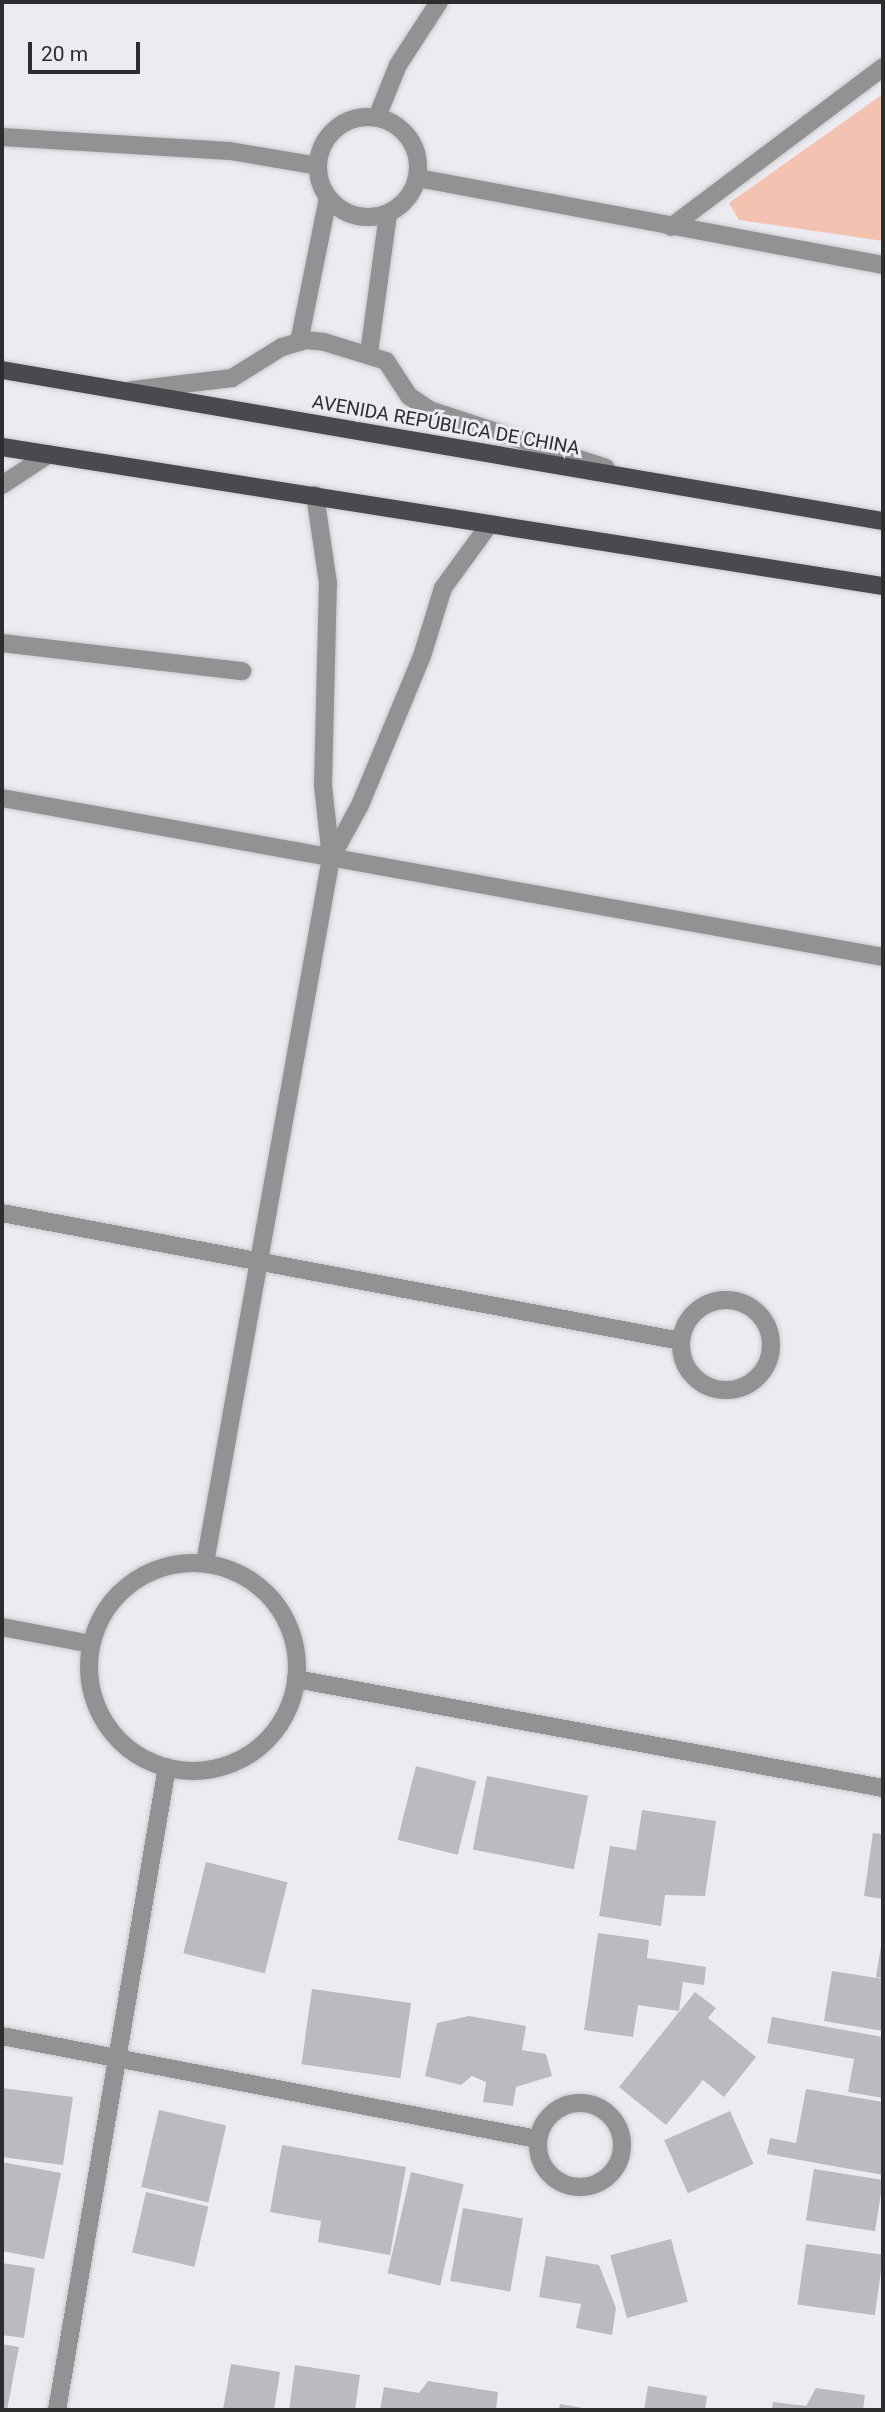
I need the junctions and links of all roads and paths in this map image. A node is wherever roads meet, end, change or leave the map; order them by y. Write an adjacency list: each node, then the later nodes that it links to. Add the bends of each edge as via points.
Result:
1 (439, 2): 3 (street, via 398,65)
2 (883, 67): 9 (street)
3 (377, 117): 5 (street, via 360,117 330,134); 6 (street, via 405,132 419,162)
4 (2, 137): 5 (street, via 230,151)
5 (318, 166): 7 (street)
6 (418, 178): 8 (street, via 402,206); 9 (street)
7 (328, 198): 8 (street, via 356,217); 11 (street)
8 (388, 214): 12 (street)
9 (671, 227): 10 (street)
10 (883, 265)
11 (299, 342): 12 (street, via 324,342); 14 (street, via 282,347 232,378)
12 (369, 353): 17 (street, via 386,361 409,396 430,410)
13 (2, 370): 14 (main road, AVENIDA REPÚBLICA DE CHINA)
14 (129, 390): 17 (main road, AVENIDA REPÚBLICA DE CHINA)
15 (2, 447): 16 (main road)
16 (49, 454): 18 (street); 19 (main road)
17 (646, 481): 20 (main road, AVENIDA REPÚBLICA DE CHINA)
18 (2, 485)
19 (315, 495): 21 (main road); 26 (street, via 327,583 323,785)
20 (883, 521)
21 (489, 525): 22 (main road); 26 (street, via 443,588 422,656 360,805)
22 (883, 586)
23 (2, 643): 24 (street)
24 (242, 671)
25 (2, 798): 26 (street)
26 (331, 858): 27 (street); 29 (street)
27 (883, 957)
28 (2, 1213): 29 (street)
29 (258, 1264): 30 (street); 31 (street)
30 (681, 1341): 30 (street, via 683,1356 700,1382 730,1390 757,1378 771,1350 768,1329 757,1311 731,1300 704,1306 685,1327)
31 (205, 1563): 33 (street, via 173,1564 143,1575 118,1595 99,1621); 34 (street, via 236,1572 263,1590 284,1615 295,1646)
32 (2, 1627): 33 (street)
33 (92, 1644): 35 (street, via 90,1686 102,1718 123,1745)
34 (296, 1678): 35 (street, via 288,1710 270,1736 246,1757 217,1769); 36 (street)
35 (167, 1767): 38 (street)
36 (883, 1788)
37 (2, 2036): 38 (street)
38 (116, 2057): 39 (street); 40 (street)
39 (537, 2139): 39 (street, via 542,2165 561,2183 575,2187 588,2187 611,2174 622,2150 616,2121 592,2103 578,2102 551,2113)
40 (57, 2410)

